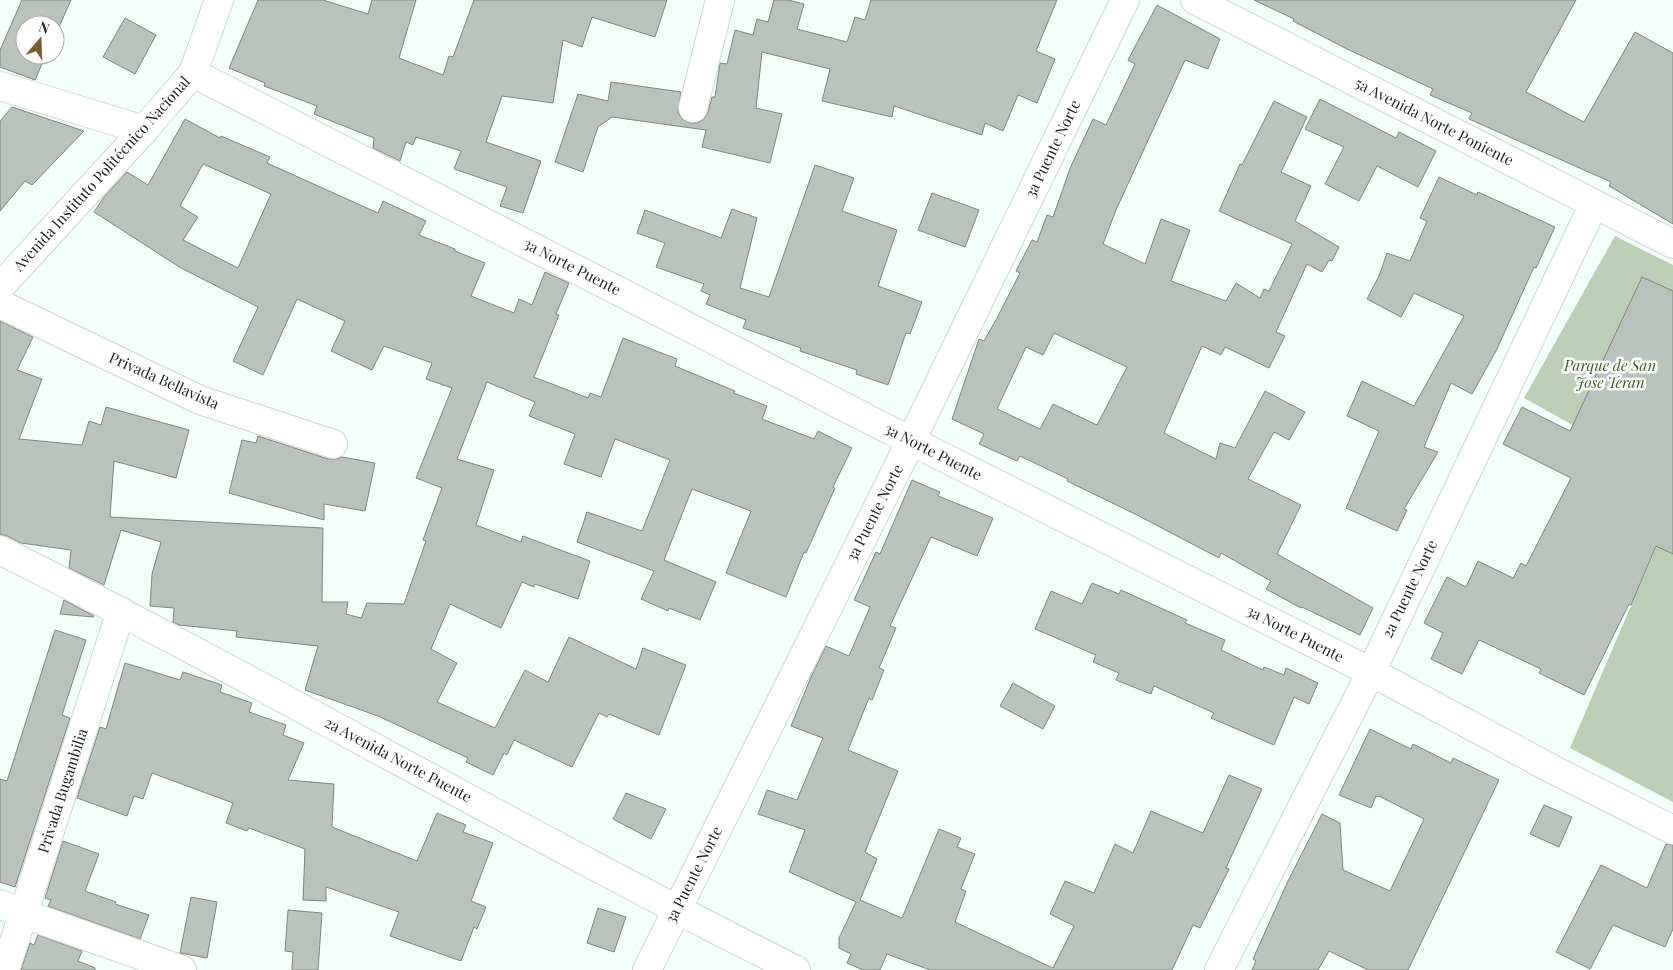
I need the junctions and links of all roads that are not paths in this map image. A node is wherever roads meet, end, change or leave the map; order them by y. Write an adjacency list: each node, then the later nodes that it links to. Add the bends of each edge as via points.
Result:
1 (219, 0): 5 (street, Avenida Instituto Politécnico Nacional)
2 (720, 0): 7 (street)
3 (1125, 0): 13 (street, 3a Puente Norte)
4 (1195, 0): 9 (street, 5a Avenida Norte Poniente)
5 (193, 73): 8 (street, Avenida Instituto Politécnico Nacional); 13 (street, 3a Norte Puente)
6 (0, 86): 8 (street)
7 (693, 108)
8 (144, 130): 11 (street, Avenida Instituto Politécnico Nacional)
9 (1594, 204): 10 (street, 5a Avenida Norte Poniente); 17 (street, 2a Puente Norte)
10 (1673, 244)
11 (0, 287)
12 (0, 304): 14 (street, Privada Bellavista, via 200,400)
13 (911, 441): 17 (street, 3a Norte Puente); 20 (street, 3a Puente Norte)
14 (333, 444)
15 (0, 550): 16 (street, 2a Avenida Norte Puente)
16 (121, 611): 19 (street, Privada Bugambilia); 20 (street, 2a Avenida Norte Puente)
17 (1371, 672): 18 (street, 3a Norte Puente); 25 (street, 2a Puente Norte)
18 (1673, 830)
19 (12, 910): 21 (street, Privada Bugambilia); 22 (street)
20 (677, 910): 23 (street, 3a Puente Norte); 24 (street, 2a Avenida Norte Puente)
21 (5, 970)
22 (182, 970)
23 (647, 970)
24 (796, 970)
25 (1219, 970)

